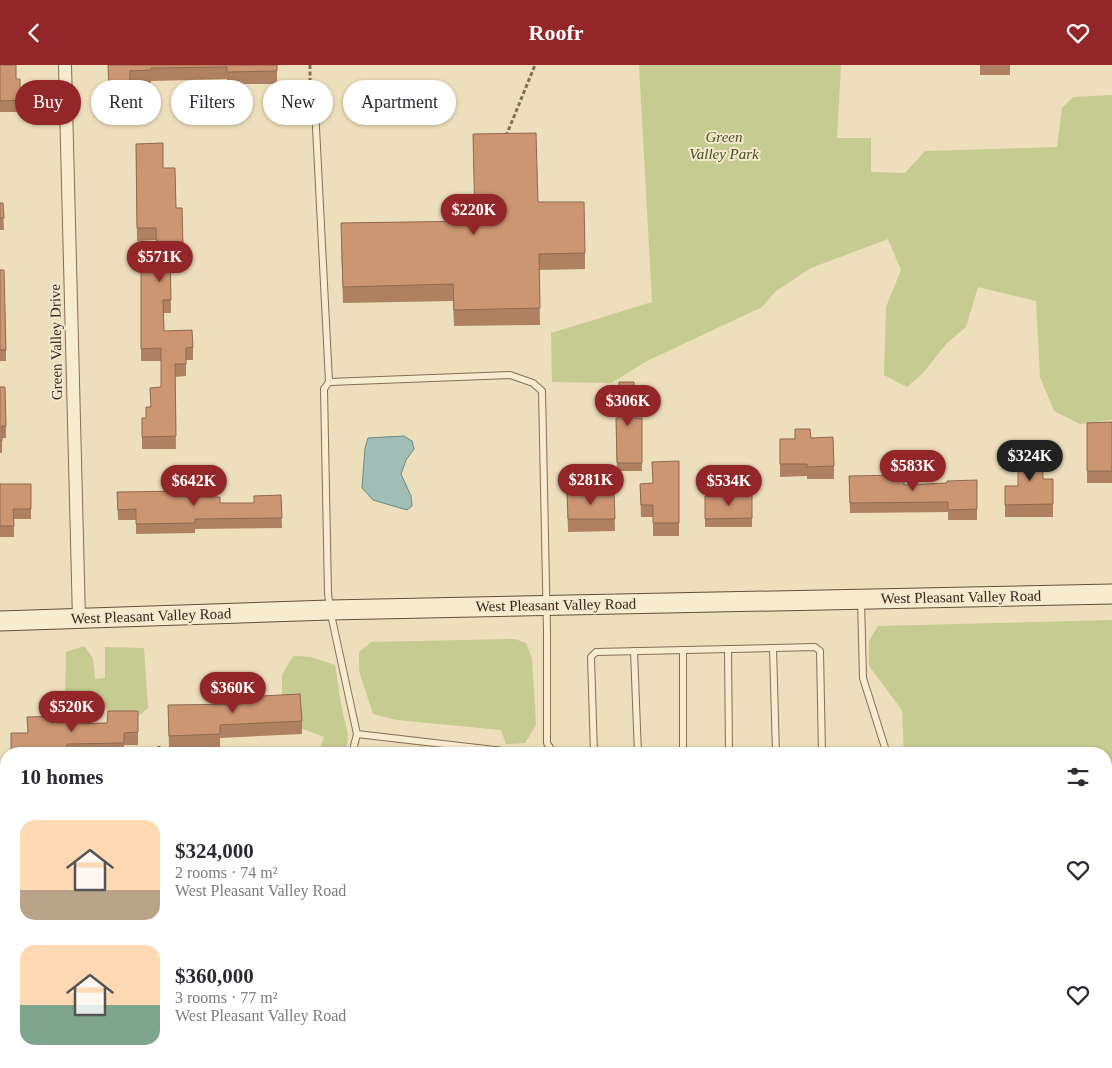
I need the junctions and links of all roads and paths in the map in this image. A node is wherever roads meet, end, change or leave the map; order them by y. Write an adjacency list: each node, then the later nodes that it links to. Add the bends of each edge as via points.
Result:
1 (65, 65): 12 (street, Green Valley Drive)
2 (310, 65): 4 (path)
3 (535, 65): 6 (path)
4 (310, 80)
5 (316, 125): 7 (lane)
6 (506, 136)
7 (329, 382): 10 (lane, via 510,375 533,383 542,391); 11 (lane, via 324,389)
8 (1112, 594): 9 (main road, West Pleasant Valley Road)
9 (861, 599): 10 (main road, West Pleasant Valley Road); 28 (lane, via 863,678)
10 (547, 605): 11 (main road, West Pleasant Valley Road); 21 (lane)
11 (330, 610): 12 (main road, West Pleasant Valley Road); 18 (lane)
12 (79, 619): 13 (main road, West Pleasant Valley Road)
13 (0, 621)
14 (773, 648): 15 (lane); 26 (lane); 27 (lane, via 815,647 820,651)
15 (728, 649): 16 (lane); 25 (lane)
16 (683, 650): 17 (lane); 24 (lane)
17 (634, 651): 22 (lane, via 596,652 591,657); 23 (lane)
18 (357, 735): 19 (lane); 20 (lane)
19 (354, 747)
20 (466, 747)
21 (550, 747)
22 (594, 747)
23 (638, 747)
24 (683, 747)
25 (729, 747)
26 (776, 747)
27 (822, 747)
28 (886, 747)

